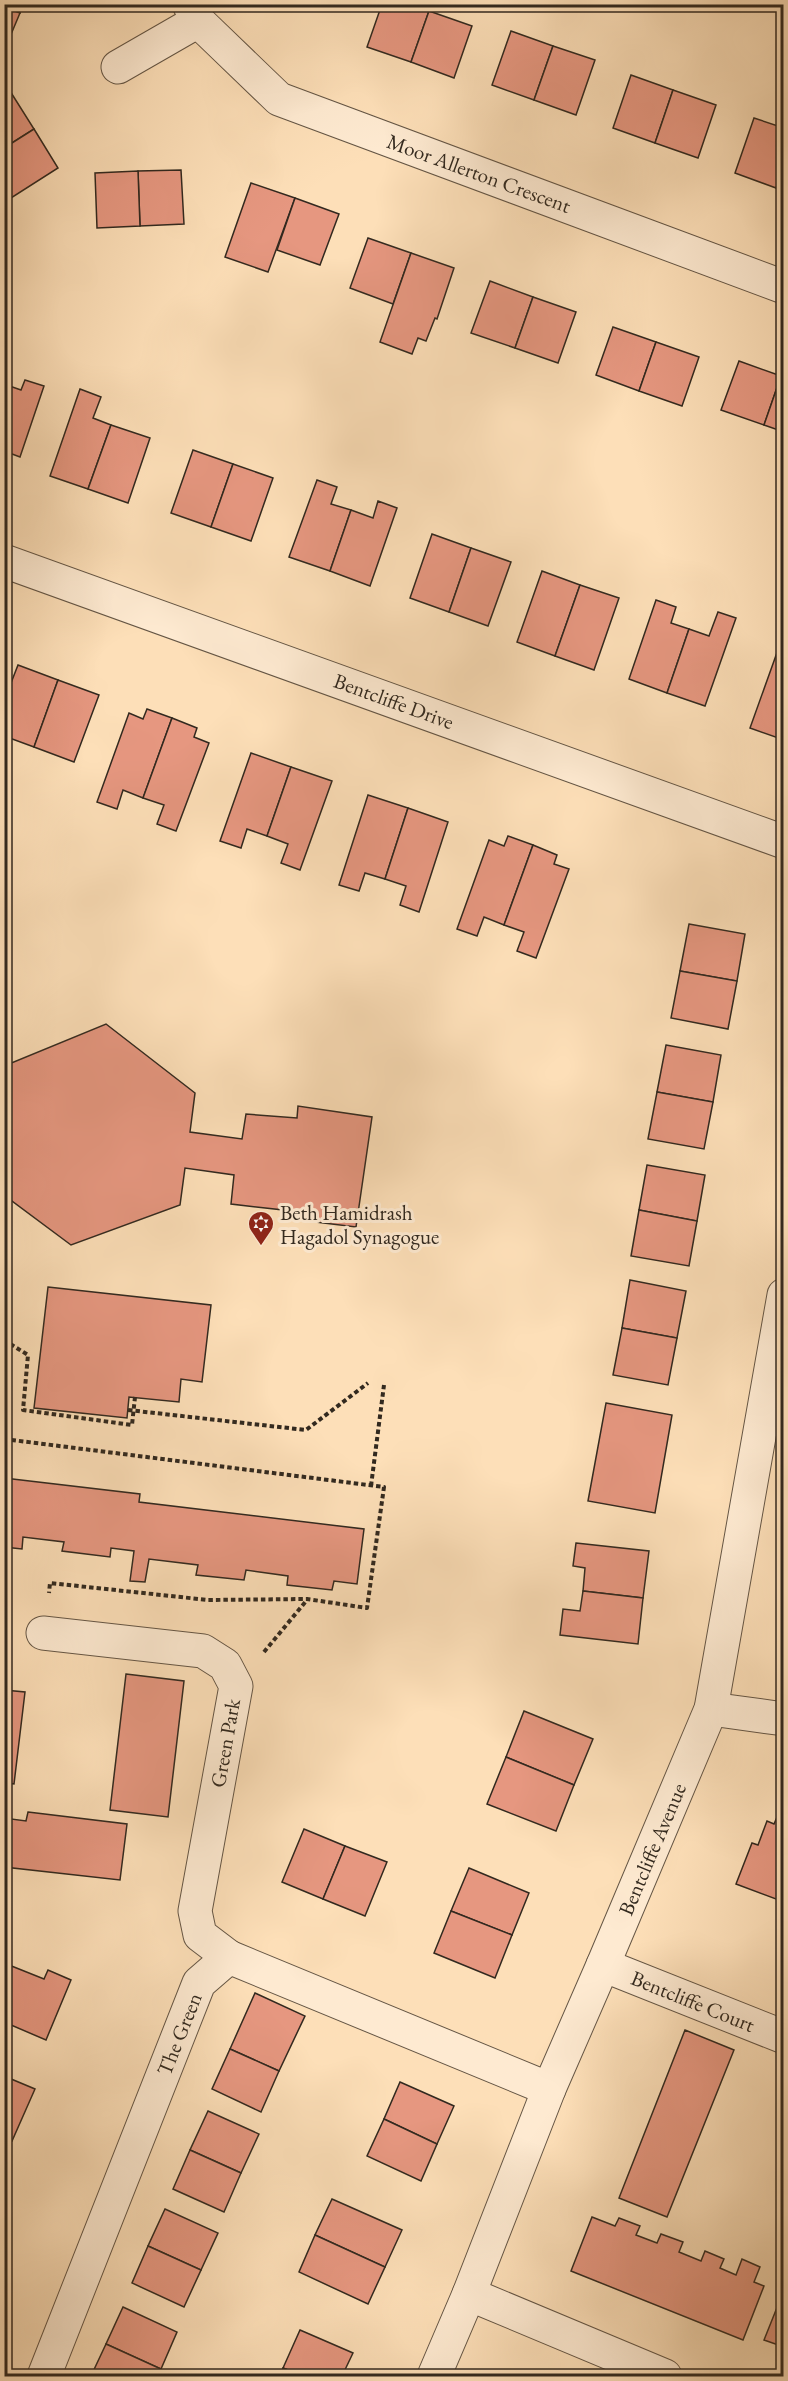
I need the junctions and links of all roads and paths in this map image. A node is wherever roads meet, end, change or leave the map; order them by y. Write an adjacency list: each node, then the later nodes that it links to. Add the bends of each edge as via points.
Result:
1 (193, 13): 2 (street, Moor Allerton Crescent); 3 (street, Moor Allerton Crescent, via 279,99)
2 (118, 67)
3 (783, 287)
4 (4, 561): 5 (street, Bentcliffe Drive)
5 (783, 842)
6 (783, 1295): 18 (street, Bentcliffe Avenue)
7 (4, 1340): 12 (path, via 28,1355 23,1410 132,1425)
8 (368, 1383): 12 (path, via 306,1430)
9 (384, 1385): 14 (path)
10 (135, 1397): 12 (path)
11 (128, 1410): 12 (path)
12 (134, 1411)
13 (4, 1439): 14 (path)
14 (371, 1486): 15 (path, via 384,1487 367,1608)
15 (307, 1599): 16 (path, via 208,1600 50,1583); 17 (path)
16 (43, 1633): 17 (street, Green Park, via 203,1651 225,1665)
17 (236, 1686): 20 (street, Green Park, via 195,1911 200,1935)
18 (711, 1709): 19 (street); 21 (street, Bentcliffe Avenue)
19 (783, 1719)
20 (229, 1958): 23 (street); 25 (street, The Green, via 199,1983)
21 (603, 1965): 22 (street, Bentcliffe Court); 23 (street, Bentcliffe Avenue)
22 (783, 2037)
23 (549, 2090): 24 (street, Bentcliffe Avenue)
24 (468, 2294): 26 (street, Bentcliffe Avenue); 27 (street)
25 (44, 2376)
26 (434, 2376)
27 (665, 2376)

